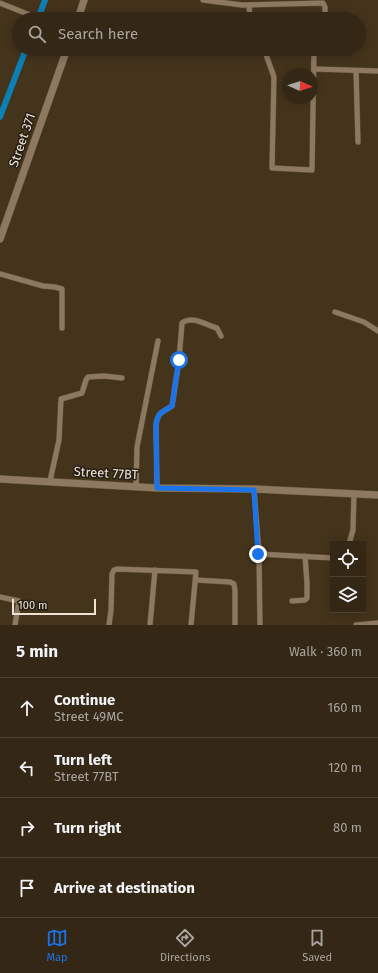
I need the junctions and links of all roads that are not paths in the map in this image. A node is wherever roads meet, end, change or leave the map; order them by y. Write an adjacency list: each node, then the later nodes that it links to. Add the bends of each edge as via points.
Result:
1 (84, 0): 7 (street)
2 (203, 0): 3 (street)
3 (242, 2): 5 (street)
4 (0, 3): 6 (street)
5 (250, 5): 8 (street); 9 (street, via 323,3)
6 (21, 12)
7 (80, 12)
8 (250, 12)
9 (325, 12)
10 (65, 56): 19 (street, Street 371)
11 (266, 56): 17 (street, via 274,77 272,168 312,170)
12 (314, 56): 13 (street)
13 (314, 68)
14 (318, 69): 15 (street)
15 (356, 71): 16 (street); 18 (street)
16 (378, 71)
17 (313, 104)
18 (358, 142)
19 (0, 239)
20 (0, 274): 22 (street, via 62,289)
21 (334, 312): 23 (street, via 364,322)
22 (62, 328)
23 (378, 331)
24 (221, 336): 30 (street, via 217,328 198,321 182,323 172,406 160,412 157,417)
25 (158, 341): 29 (street, via 137,447)
26 (122, 378): 28 (street, via 88,377 82,393 61,399 59,440)
27 (0, 479): 28 (street, Street 77BT)
28 (50, 481): 29 (street, Street 77BT)
29 (136, 486): 30 (street, Street 77BT)
30 (157, 488): 31 (street, Street 77BT)
31 (254, 490): 32 (street, Street 77BT); 35 (street)
32 (354, 493): 33 (street, Street 77BT); 34 (street)
33 (378, 495)
34 (351, 541)
35 (258, 554): 36 (street); 48 (street)
36 (305, 556): 37 (street); 41 (street, via 307,598)
37 (330, 558)
38 (155, 570): 39 (street, via 196,572); 44 (street, via 114,570); 45 (street)
39 (196, 580): 46 (street); 47 (street, via 234,584)
40 (0, 597): 43 (street, via 19,600)
41 (292, 601)
42 (378, 623): 49 (street)
43 (15, 625)
44 (109, 625)
45 (150, 625)
46 (191, 625)
47 (235, 625)
48 (260, 625)
49 (356, 625)

